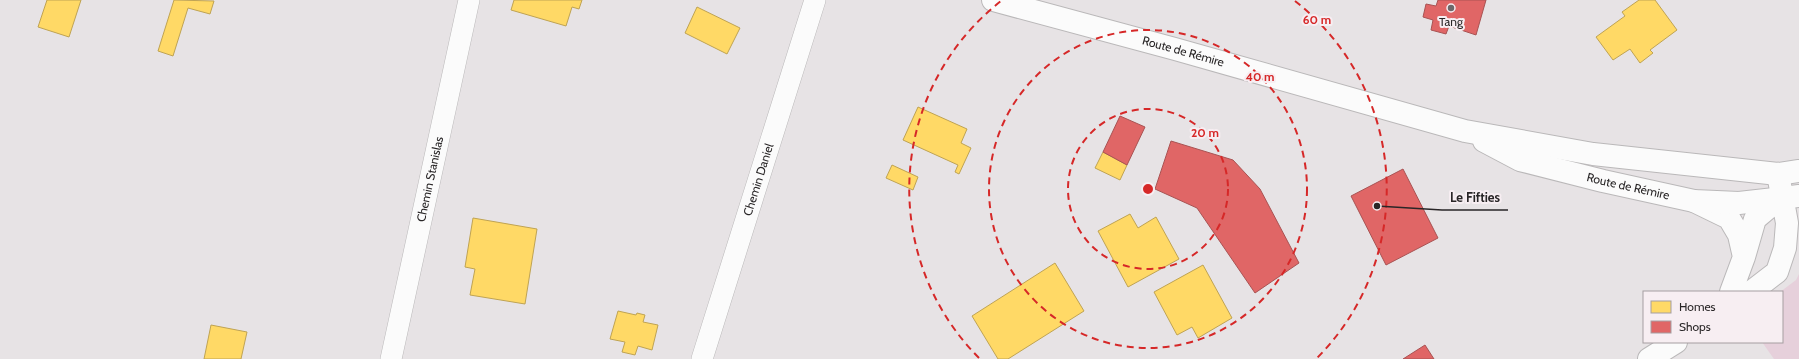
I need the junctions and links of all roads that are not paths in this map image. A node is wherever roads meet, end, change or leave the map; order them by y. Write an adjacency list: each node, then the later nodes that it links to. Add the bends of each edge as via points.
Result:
1 (469, 0): 12 (street, Chemin Stanislas)
2 (814, 0): 13 (street, Chemin Daniel)
3 (993, 0): 4 (main road, Route de Rémire)
4 (1465, 131): 5 (main road, Route de Rémire, via 1593,154); 7 (main road, Route de Rémire, via 1520,160)
5 (1788, 172): 6 (main road)
6 (1791, 196): 7 (main road, Route de Rémire, via 1739,203); 8 (main road, via 1755,218); 10 (main road, via 1785,248 1777,272)
7 (1694, 201): 8 (main road, via 1729,218 1739,235)
8 (1744, 257): 9 (main road)
9 (1731, 291)
10 (1752, 291)
11 (1674, 343): 14 (main road)
12 (391, 359)
13 (702, 359)
14 (1649, 359)

